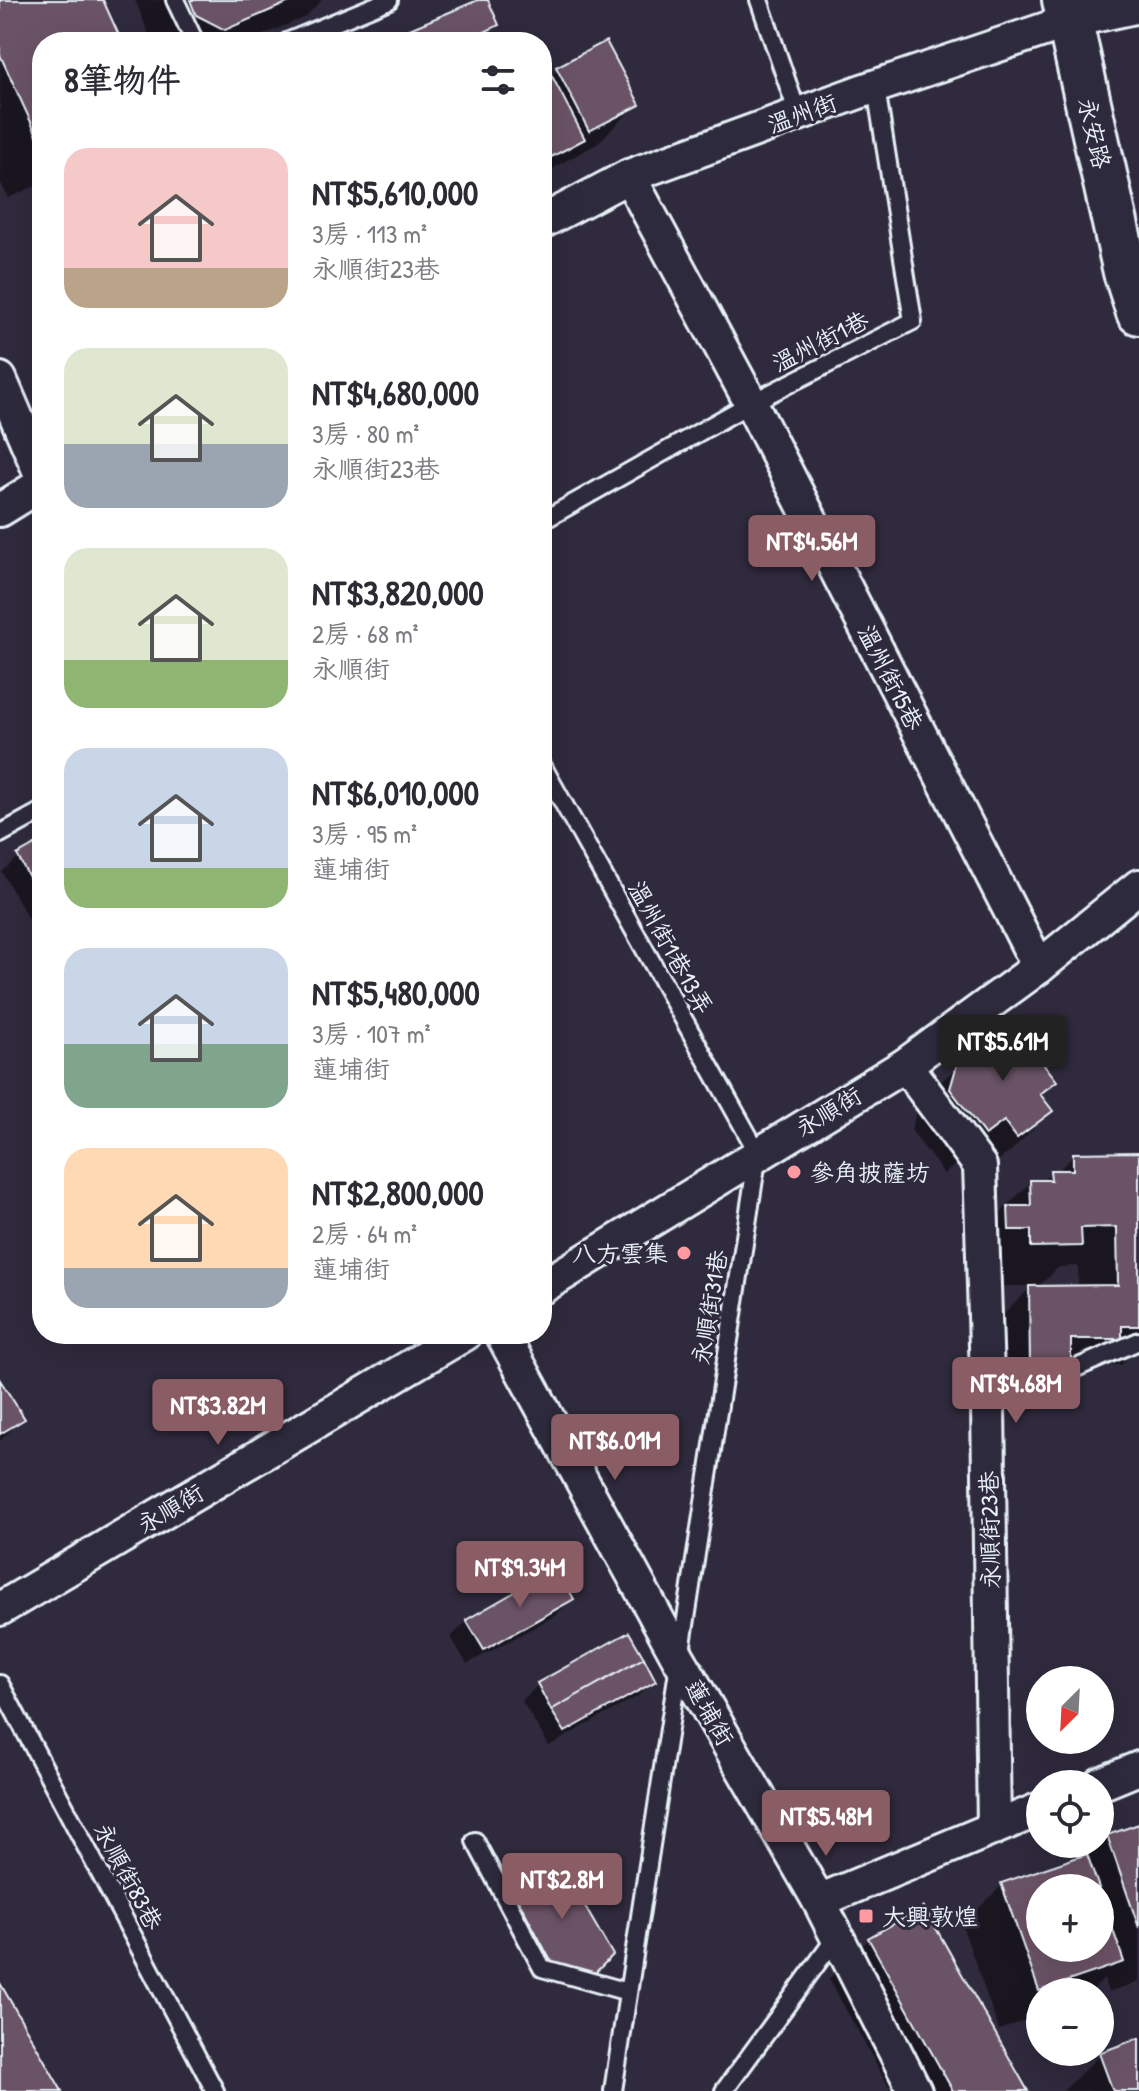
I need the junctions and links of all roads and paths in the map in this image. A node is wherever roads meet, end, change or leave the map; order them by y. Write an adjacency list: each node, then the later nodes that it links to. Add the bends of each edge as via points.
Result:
1 (175, 0): 6 (lane)
2 (389, 0): 7 (lane)
3 (759, 0): 9 (lane)
4 (1139, 6): 5 (street, 溫州街)
5 (1067, 11): 8 (street, 溫州街); 12 (main road, 永安路)
6 (190, 32)
7 (311, 32)
8 (876, 88): 9 (street, 溫州街); 14 (lane, 溫州街1巷, via 913,321)
9 (798, 114): 10 (street, 溫州街)
10 (629, 176): 11 (street, 溫州街); 14 (street, 溫州街15巷)
11 (552, 217)
12 (1139, 312)
13 (0, 379): 15 (street)
14 (751, 403): 18 (lane, 溫州街1巷); 23 (street, 溫州街15巷)
15 (32, 454)
16 (32, 490): 17 (street)
17 (0, 510)
18 (552, 515)
19 (552, 783): 25 (lane, 溫州街1巷13弄)
20 (32, 816): 21 (lane)
21 (0, 834)
22 (1139, 886): 23 (street, 永順街)
23 (1039, 967): 24 (street, 永順街)
24 (905, 1065): 25 (street, 永順街); 30 (street, 永順街23巷, via 980,1166)
25 (758, 1153): 26 (street, 永順街); 32 (lane, 永順街31巷)
26 (552, 1281)
27 (1139, 1341): 30 (lane)
28 (448, 1344): 31 (street, 永順街)
29 (507, 1344): 32 (street, 蓮埔街)
30 (988, 1406): 37 (street, 永順街23巷)
31 (0, 1609)
32 (678, 1657): 39 (street, 蓮埔街); 41 (lane, 永順街31巷)
33 (0, 1684): 42 (lane, 永順街83巷)
34 (1139, 1768): 35 (street)
35 (1114, 1778)
36 (1026, 1815): 37 (street)
37 (994, 1828): 39 (street)
38 (475, 1841): 41 (lane, via 542,1968)
39 (819, 1901): 40 (street, 蓮埔街)
40 (837, 1936): 44 (lane); 45 (street, 蓮埔街)
41 (628, 1992): 43 (lane, 永順街31巷)
42 (215, 2091)
43 (613, 2091)
44 (724, 2091)
45 (915, 2091)

